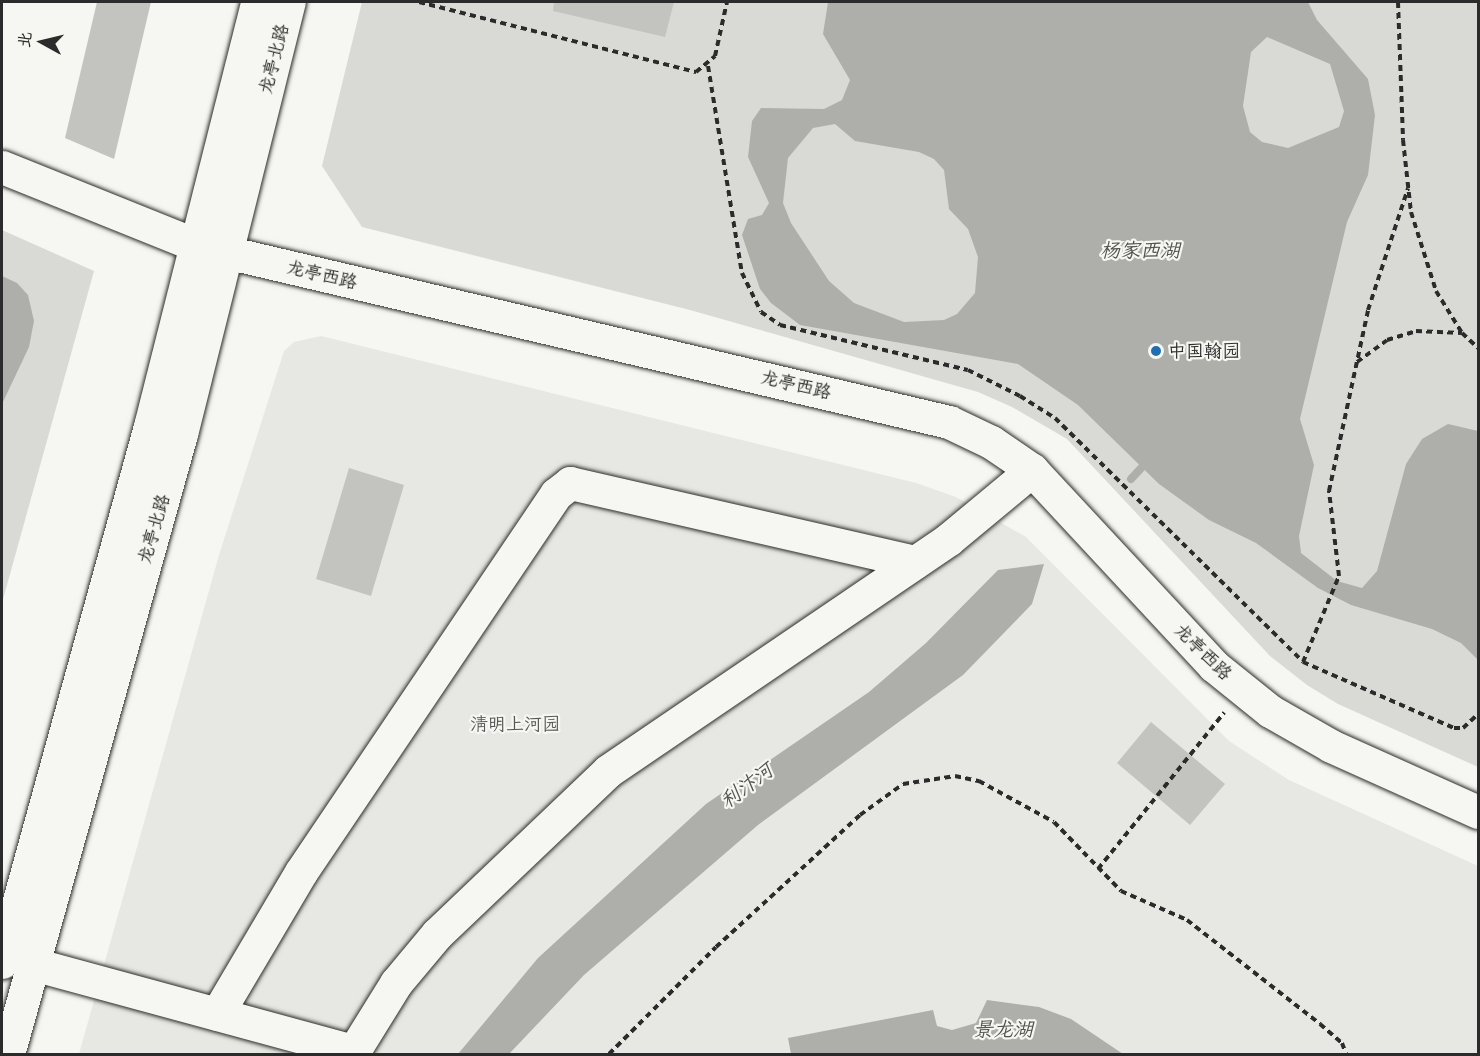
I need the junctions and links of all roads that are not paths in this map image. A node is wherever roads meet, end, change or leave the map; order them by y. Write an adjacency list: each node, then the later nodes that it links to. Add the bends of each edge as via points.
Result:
1 (257, 2): 4 (street, 龙亭北路)
2 (289, 2): 4 (street, 龙亭北路)
3 (2, 167): 4 (street, 龙亭西路)
4 (211, 249): 5 (street, 龙亭西路, via 949,422 991,442); 8 (street, 龙亭北路, via 150,426)
5 (1032, 470): 6 (street, via 1000,501); 7 (street, 龙亭西路, via 1190,641 1243,690 1299,729)
6 (915, 562): 9 (street, via 570,483 556,494 301,872); 10 (street, via 608,771 437,934 396,983)
7 (1479, 812)
8 (10, 957): 9 (street); 11 (street, 龙亭北路)
9 (217, 1014): 10 (street)
10 (353, 1053)
11 (8, 1054)

